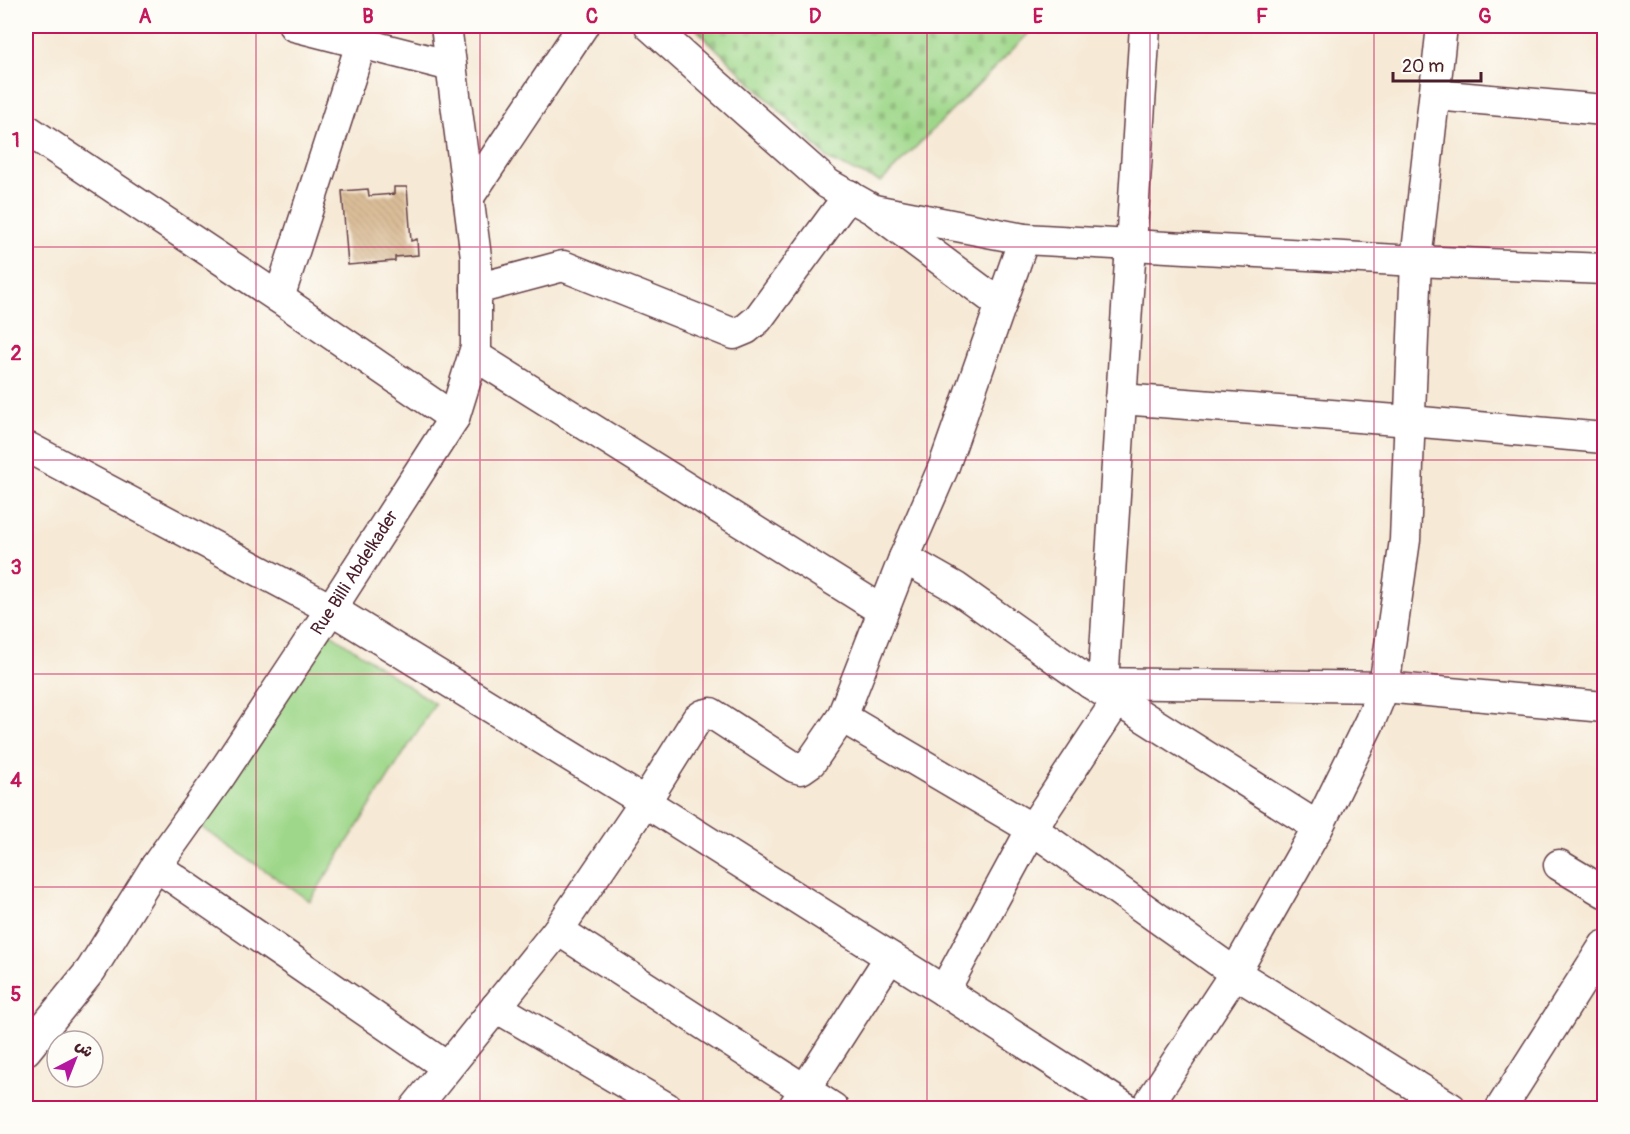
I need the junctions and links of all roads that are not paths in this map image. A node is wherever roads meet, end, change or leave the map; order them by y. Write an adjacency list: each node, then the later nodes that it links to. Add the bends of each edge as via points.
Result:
1 (294, 26): 7 (street)
2 (446, 26): 8 (street, Rue Billi Abdelkader)
3 (583, 26): 12 (street)
4 (650, 26): 13 (street, via 828,184)
5 (1145, 26): 15 (street)
6 (1442, 26): 9 (street)
7 (361, 44): 8 (street); 19 (street)
8 (451, 66): 12 (street, Rue Billi Abdelkader)
9 (1435, 95): 10 (street); 16 (street)
10 (1605, 110)
11 (26, 129): 19 (street)
12 (468, 198): 18 (street, Rue Billi Abdelkader)
13 (859, 201): 14 (street, via 874,210); 18 (street, via 758,320 734,334 563,267); 20 (street)
14 (1024, 239): 15 (street); 20 (street)
15 (1131, 245): 16 (street); 22 (street)
16 (1416, 261): 17 (street); 24 (street)
17 (1605, 269)
18 (476, 289): 21 (street, Rue Billi Abdelkader)
19 (279, 298): 23 (street)
20 (1001, 305): 27 (street, via 944,466)
21 (474, 355): 23 (street, Rue Billi Abdelkader); 29 (street)
22 (1121, 399): 24 (street); 31 (street)
23 (454, 418): 28 (street, Rue Billi Abdelkader)
24 (1410, 421): 25 (street); 30 (street, via 1405,540)
25 (1605, 438)
26 (26, 448): 28 (street)
27 (904, 558): 29 (street); 31 (street, via 955,587)
28 (331, 609): 34 (street); 38 (street, Rue Billi Abdelkader)
29 (883, 610): 33 (street)
30 (1384, 687): 31 (street); 32 (street); 35 (street)
31 (1104, 688): 35 (street); 36 (street)
32 (1605, 707)
33 (842, 717): 34 (street, via 811,762 801,769 711,713 703,715 692,725); 36 (street)
34 (645, 802): 40 (street); 42 (street)
35 (1318, 826): 43 (street)
36 (1032, 829): 43 (street); 44 (street)
37 (1559, 865): 39 (street)
38 (156, 866): 46 (street, Rue Billi Abdelkader, via 91,970); 47 (street)
39 (1605, 892)
40 (558, 930): 45 (street); 48 (street)
41 (1605, 945): 55 (street)
42 (890, 957): 44 (street); 48 (street)
43 (1235, 973): 49 (street); 54 (street)
44 (944, 991): 53 (street)
45 (496, 1007): 47 (street); 51 (street)
46 (26, 1050)
47 (447, 1067): 50 (street)
48 (799, 1099): 52 (street)
49 (1439, 1105)
50 (415, 1108)
51 (667, 1108)
52 (833, 1108)
53 (1126, 1108)
54 (1146, 1108)
55 (1501, 1108)

